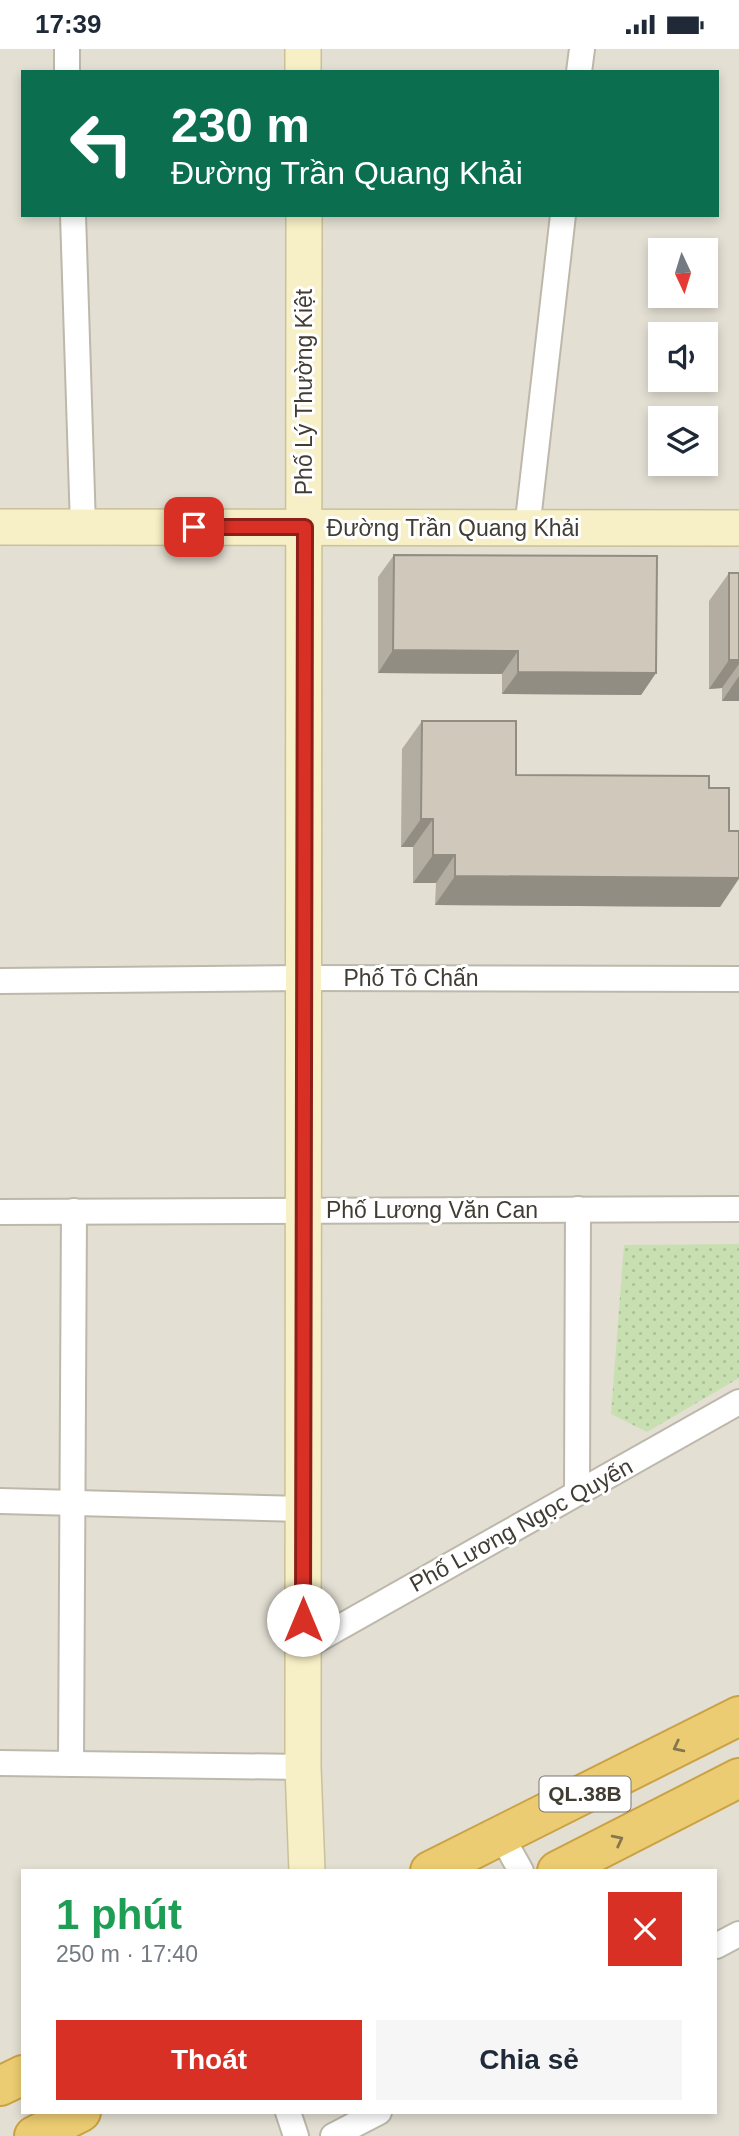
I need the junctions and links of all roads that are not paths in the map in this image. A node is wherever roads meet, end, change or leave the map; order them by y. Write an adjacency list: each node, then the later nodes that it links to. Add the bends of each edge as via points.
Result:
1 (67, 49): 4 (street)
2 (303, 49): 5 (street)
3 (582, 49): 6 (street)
4 (68, 70)
5 (303, 70)
6 (579, 70)
7 (72, 217): 10 (street)
8 (304, 217): 12 (street, Phố Lý Thường Kiệt)
9 (563, 217): 14 (street)
10 (83, 526): 11 (street, Đường Trần Quang Khải); 12 (street, Đường Trần Quang Khải)
11 (0, 527)
12 (305, 527): 14 (street, Đường Trần Quang Khải); 15 (street, Phố Lý Thường Kiệt)
13 (739, 528): 14 (street, Đường Trần Quang Khải)
14 (527, 529)
15 (303, 978): 16 (street, Phố Tô Chấn); 17 (street, Phố Tô Chấn); 20 (street, Phố Lý Thường Kiệt)
16 (739, 979)
17 (0, 981)
18 (578, 1209): 19 (street, Phố Lương Văn Can); 20 (street, Phố Lương Văn Can); 24 (street)
19 (739, 1209)
20 (303, 1210): 22 (street, Phố Lương Văn Can); 27 (street, Phố Lý Thường Kiệt)
21 (0, 1212): 22 (street, Phố Lương Văn Can)
22 (74, 1212): 26 (street)
23 (739, 1402): 24 (street, Phố Lương Ngọc Quyến)
24 (577, 1493): 28 (street, Phố Lương Ngọc Quyến)
25 (0, 1501): 26 (street)
26 (72, 1503): 27 (street); 31 (street)
27 (303, 1509): 28 (street, Phố Lý Thường Kiệt)
28 (303, 1647): 32 (street, Phố Lý Thường Kiệt)
29 (739, 1716): 34 (highway, QL.38B, one-way to 34)
30 (0, 1763): 31 (street)
31 (71, 1764): 32 (street)
32 (303, 1767): 35 (street, Phố Lý Thường Kiệt)
33 (739, 1779): 38 (highway, QL.38B, one-way to 33)
34 (501, 1835): 36 (highway, QL.38B); 37 (street)
35 (307, 1869)
36 (434, 1869)
37 (520, 1869)
38 (561, 1869)
39 (739, 1934): 40 (street)
40 (717, 1945)
41 (21, 2076): 42 (highway)
42 (0, 2087)
43 (77, 2114): 46 (highway)
44 (289, 2114): 47 (street)
45 (375, 2114): 48 (street)
46 (34, 2136)
47 (296, 2136)
48 (333, 2136)

